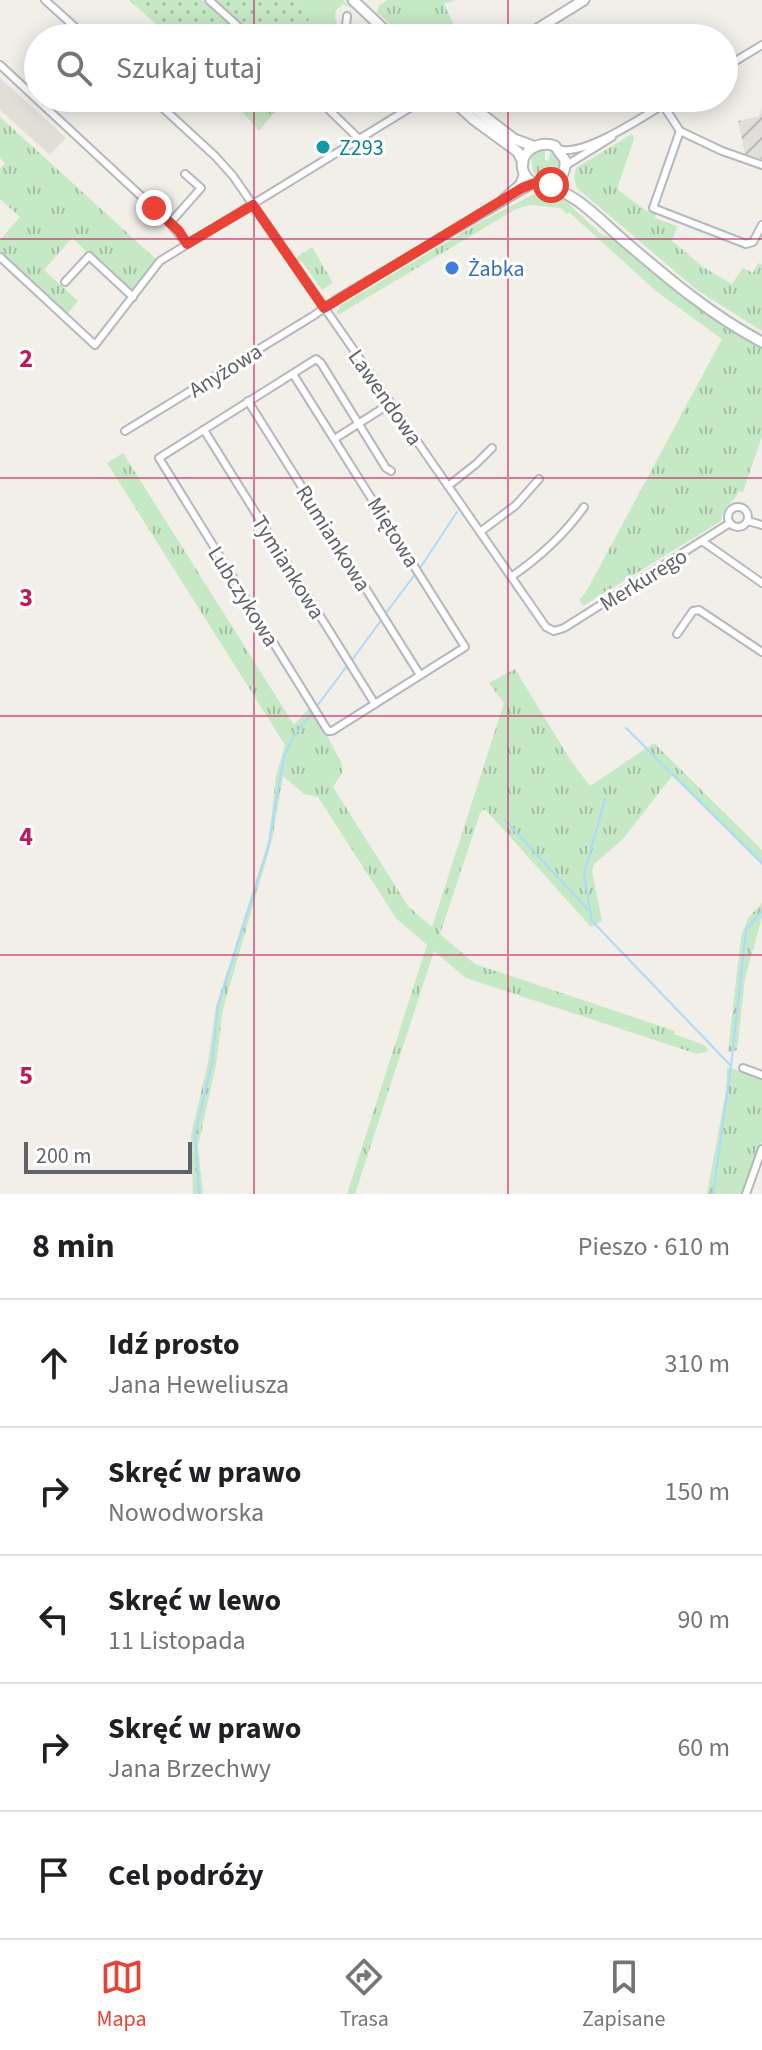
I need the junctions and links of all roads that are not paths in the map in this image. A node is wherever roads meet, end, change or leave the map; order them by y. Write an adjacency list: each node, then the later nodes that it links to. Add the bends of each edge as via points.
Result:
1 (45, 0): 6 (street)
2 (209, 0): 7 (street)
3 (353, 0): 9 (main road)
4 (584, 0): 10 (main road)
5 (347, 16): 8 (street)
6 (72, 24)
7 (236, 24)
8 (346, 24)
9 (378, 24)
10 (545, 24)
11 (762, 45): 12 (street)
12 (738, 60)
13 (0, 65): 14 (street)
14 (24, 87)
15 (51, 112): 37 (street)
16 (167, 112): 36 (street, Lawendowa, via 222,164)
17 (331, 112): 25 (street)
18 (403, 112): 25 (street)
19 (465, 112): 29 (main road, via 518,152)
20 (479, 112): 26 (main road, via 520,143)
21 (651, 112): 24 (street)
22 (668, 112): 23 (street)
23 (680, 131): 28 (street); 38 (street, via 653,208 746,244 753,242)
24 (617, 132): 27 (street, via 575,150); 30 (street)
25 (359, 139): 36 (street)
26 (533, 146): 27 (main road, via 545,143); 29 (main road)
27 (558, 149): 30 (main road)
28 (762, 165)
29 (523, 168): 32 (main road); 35 (street, via 519,184)
30 (564, 171): 33 (main road); 34 (main road, via 566,186)
31 (185, 174): 37 (street, via 201,188)
32 (535, 183): 33 (main road); 35 (street)
33 (547, 186): 34 (main road)
34 (578, 201): 44 (main road, via 684,291)
35 (496, 204): 43 (street, Anyżowa)
36 (253, 205): 39 (street); 43 (street, Lawendowa)
37 (170, 223): 39 (street)
38 (762, 225)
39 (187, 244): 42 (street, via 160,261)
40 (0, 257): 42 (street, via 95,345)
41 (65, 282): 42 (street, via 89,256)
42 (133, 297)
43 (324, 308): 47 (street, Lawendowa); 50 (street, Anyżowa)
44 (762, 342)
45 (293, 374): 46 (street, Lubczykowa); 48 (street, via 318,360); 51 (street, Miętowa)
46 (248, 401): 49 (street, Lubczykowa); 69 (street, Rumiankowa)
47 (391, 403): 48 (street); 55 (street, Lawendowa)
48 (358, 424): 51 (street); 53 (street)
49 (204, 430): 70 (street, Tymiankowa); 70 (street, Lubczykowa, via 159,458 167,474 328,731)
50 (125, 431)
51 (336, 438): 69 (street, Miętowa, via 465,647)
52 (492, 448): 55 (street)
53 (391, 471)
54 (539, 479): 62 (street)
55 (448, 486): 62 (street, Lawendowa)
56 (746, 497): 58 (street)
57 (584, 507): 64 (street, via 550,547)
58 (742, 507): 59 (street); 60 (street, via 730,511)
59 (748, 521): 60 (street, via 740,528); 61 (street)
60 (730, 523): 63 (street, Merkurego)
61 (762, 525)
62 (480, 532): 64 (street, Lawendowa)
63 (702, 541): 65 (street); 66 (street, Merkurego)
64 (511, 577): 66 (street, Lawendowa)
65 (762, 583)
66 (554, 631)
67 (677, 634): 68 (street, via 699,610)
68 (762, 652)
69 (420, 675): 70 (street, Lubczykowa)
70 (375, 704)
71 (743, 1068): 72 (street)
72 (762, 1075)
73 (762, 1149): 74 (street)
74 (746, 1194)

